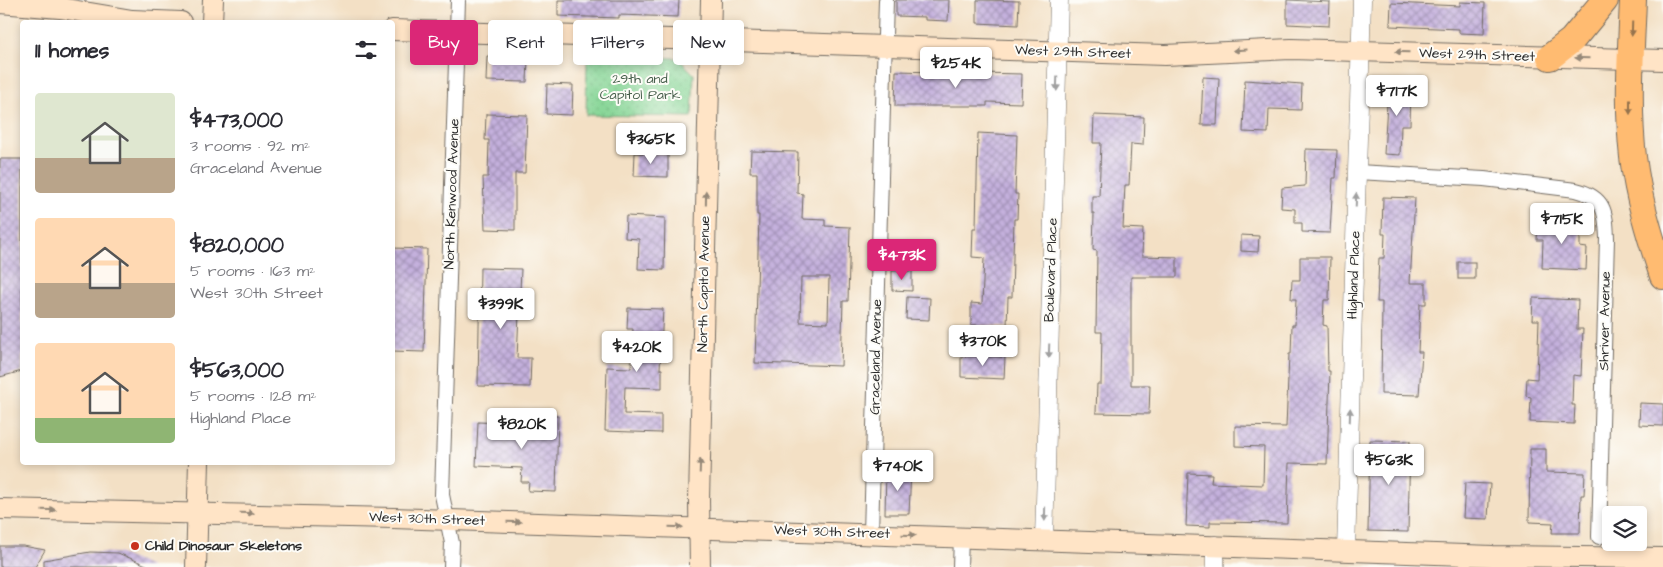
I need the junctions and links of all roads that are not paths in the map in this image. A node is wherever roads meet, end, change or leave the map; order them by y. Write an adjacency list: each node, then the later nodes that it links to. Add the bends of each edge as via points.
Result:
1 (213, 0): 11 (main road)
2 (458, 0): 12 (street, North Kenwood Avenue)
3 (711, 0): 13 (main road, North Capitol Avenue)
4 (886, 0): 19 (street, Graceland Avenue)
5 (1058, 0): 20 (street, Boulevard Place)
6 (1362, 0): 21 (street, Highland Place)
7 (1605, 0): 22 (highway, via 1572,40)
8 (1633, 0): 23 (highway, one-way to 23)
9 (0, 3): 10 (main road, via 60,8)
10 (132, 20)
11 (212, 20)
12 (458, 20)
13 (710, 20)
14 (395, 30): 15 (main road, West 29th Street)
15 (410, 31)
16 (478, 33): 17 (main road, West 29th Street)
17 (673, 38)
18 (744, 40): 19 (main road, West 29th Street)
19 (885, 46): 20 (main road, West 29th Street); 34 (street, Graceland Avenue)
20 (1057, 50): 21 (main road, West 29th Street, one-way to 20, via 1259,49 1165,55); 37 (street, Boulevard Place, one-way to 37)
21 (1360, 51): 22 (main road, West 29th Street, one-way to 21); 27 (street, Highland Place)
22 (1550, 57): 23 (main road, West 29th Street, one-way to 22)
23 (1631, 59): 24 (main road, West 29th Street); 28 (highway, one-way to 28, via 1633,156 1643,211)
24 (1663, 60)
25 (457, 65): 32 (street, North Kenwood Avenue, via 442,495)
26 (709, 65): 33 (main road, North Capitol Avenue, one-way to 26)
27 (1357, 172): 36 (street, Shriver Avenue, via 1484,179 1576,190 1599,202 1606,218 1607,238); 39 (street, Highland Place, one-way to 27)
28 (1663, 276)
29 (199, 465): 31 (main road)
30 (0, 509): 31 (main road, West 30th Street, one-way to 31)
31 (198, 512): 32 (main road, West 30th Street, one-way to 32); 41 (main road)
32 (447, 520): 33 (main road, West 30th Street, one-way to 33); 42 (street, North Kenwood Avenue, via 452,543)
33 (700, 527): 34 (main road, West 30th Street); 43 (main road, North Capitol Avenue)
34 (870, 533): 35 (main road, West 30th Street, one-way to 35)
35 (960, 537): 37 (main road, West 30th Street); 44 (street)
36 (1599, 537)
37 (1044, 540): 38 (main road, West 30th Street)
38 (1215, 544): 39 (main road, West 30th Street); 45 (street)
39 (1346, 551): 40 (main road, West 30th Street)
40 (1663, 558)
41 (196, 567)
42 (451, 567)
43 (700, 567)
44 (960, 567)
45 (1215, 567)

